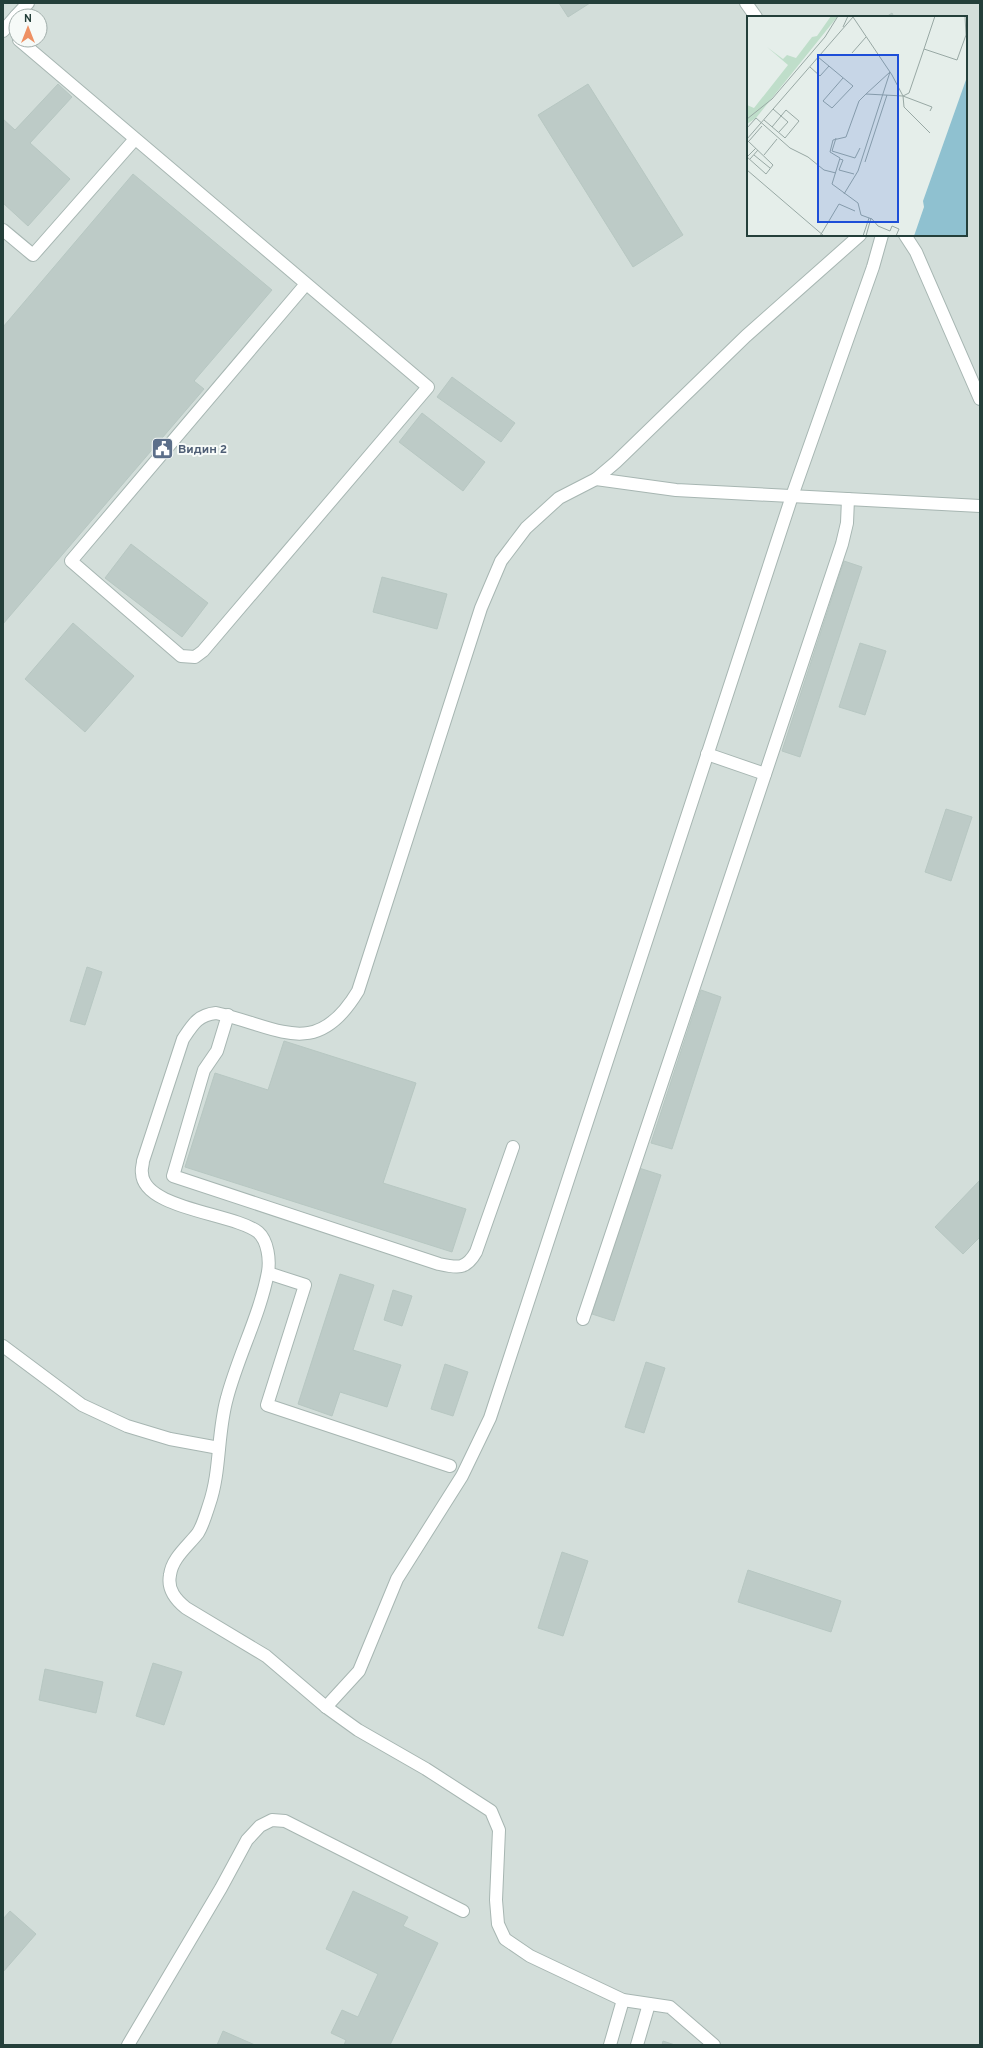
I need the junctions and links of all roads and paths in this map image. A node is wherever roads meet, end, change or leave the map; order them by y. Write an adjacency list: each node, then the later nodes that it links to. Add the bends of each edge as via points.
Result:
1 (746, 3): 2 (street)
2 (755, 16)
3 (28, 48): 4 (street)
4 (134, 138): 5 (street, via 32,255); 9 (street)
5 (3, 230)
6 (859, 236): 11 (street, via 746,336)
7 (882, 236): 12 (street)
8 (906, 236): 10 (street, via 916,252)
9 (306, 284): 9 (street, via 428,387 203,651 195,657 180,656 71,561)
10 (980, 399)
11 (596, 479): 12 (street, via 676,490); 17 (street, via 559,498 526,528 501,561 481,608 358,991 347,1009 334,1022 318,1031 303,1035)
12 (792, 496): 13 (street); 15 (street)
13 (848, 499): 14 (street); 16 (street, via 847,523 842,544)
14 (980, 506)
15 (707, 754): 16 (street); 24 (street, via 490,1418 462,1476 397,1579 359,1671)
16 (765, 774): 20 (street)
17 (228, 1015): 18 (street, via 217,1051 204,1070 173,1176 457,1268 470,1263 476,1252); 19 (street, via 204,1014 192,1025 183,1039 141,1174 146,1186 168,1201 245,1225 259,1233 267,1248)
18 (513, 1147)
19 (268, 1273): 22 (street, via 227,1398); 23 (street, via 305,1285 266,1405)
20 (583, 1319)
21 (3, 1346): 22 (street, via 82,1405 127,1426 170,1439)
22 (219, 1448): 24 (street, via 210,1503 199,1532 176,1558 170,1575 170,1588 175,1600 266,1656)
23 (450, 1466)
24 (326, 1707): 26 (street, via 358,1730 468,1794 491,1811 499,1830 496,1900 498,1924 505,1939 530,1956)
25 (463, 1912): 28 (street, via 285,1821 272,1820 260,1826 247,1840)
26 (623, 2000): 27 (street); 29 (street)
27 (649, 2004): 30 (street); 31 (street, via 670,2007)
28 (128, 2045)
29 (610, 2045)
30 (637, 2045)
31 (714, 2045)

